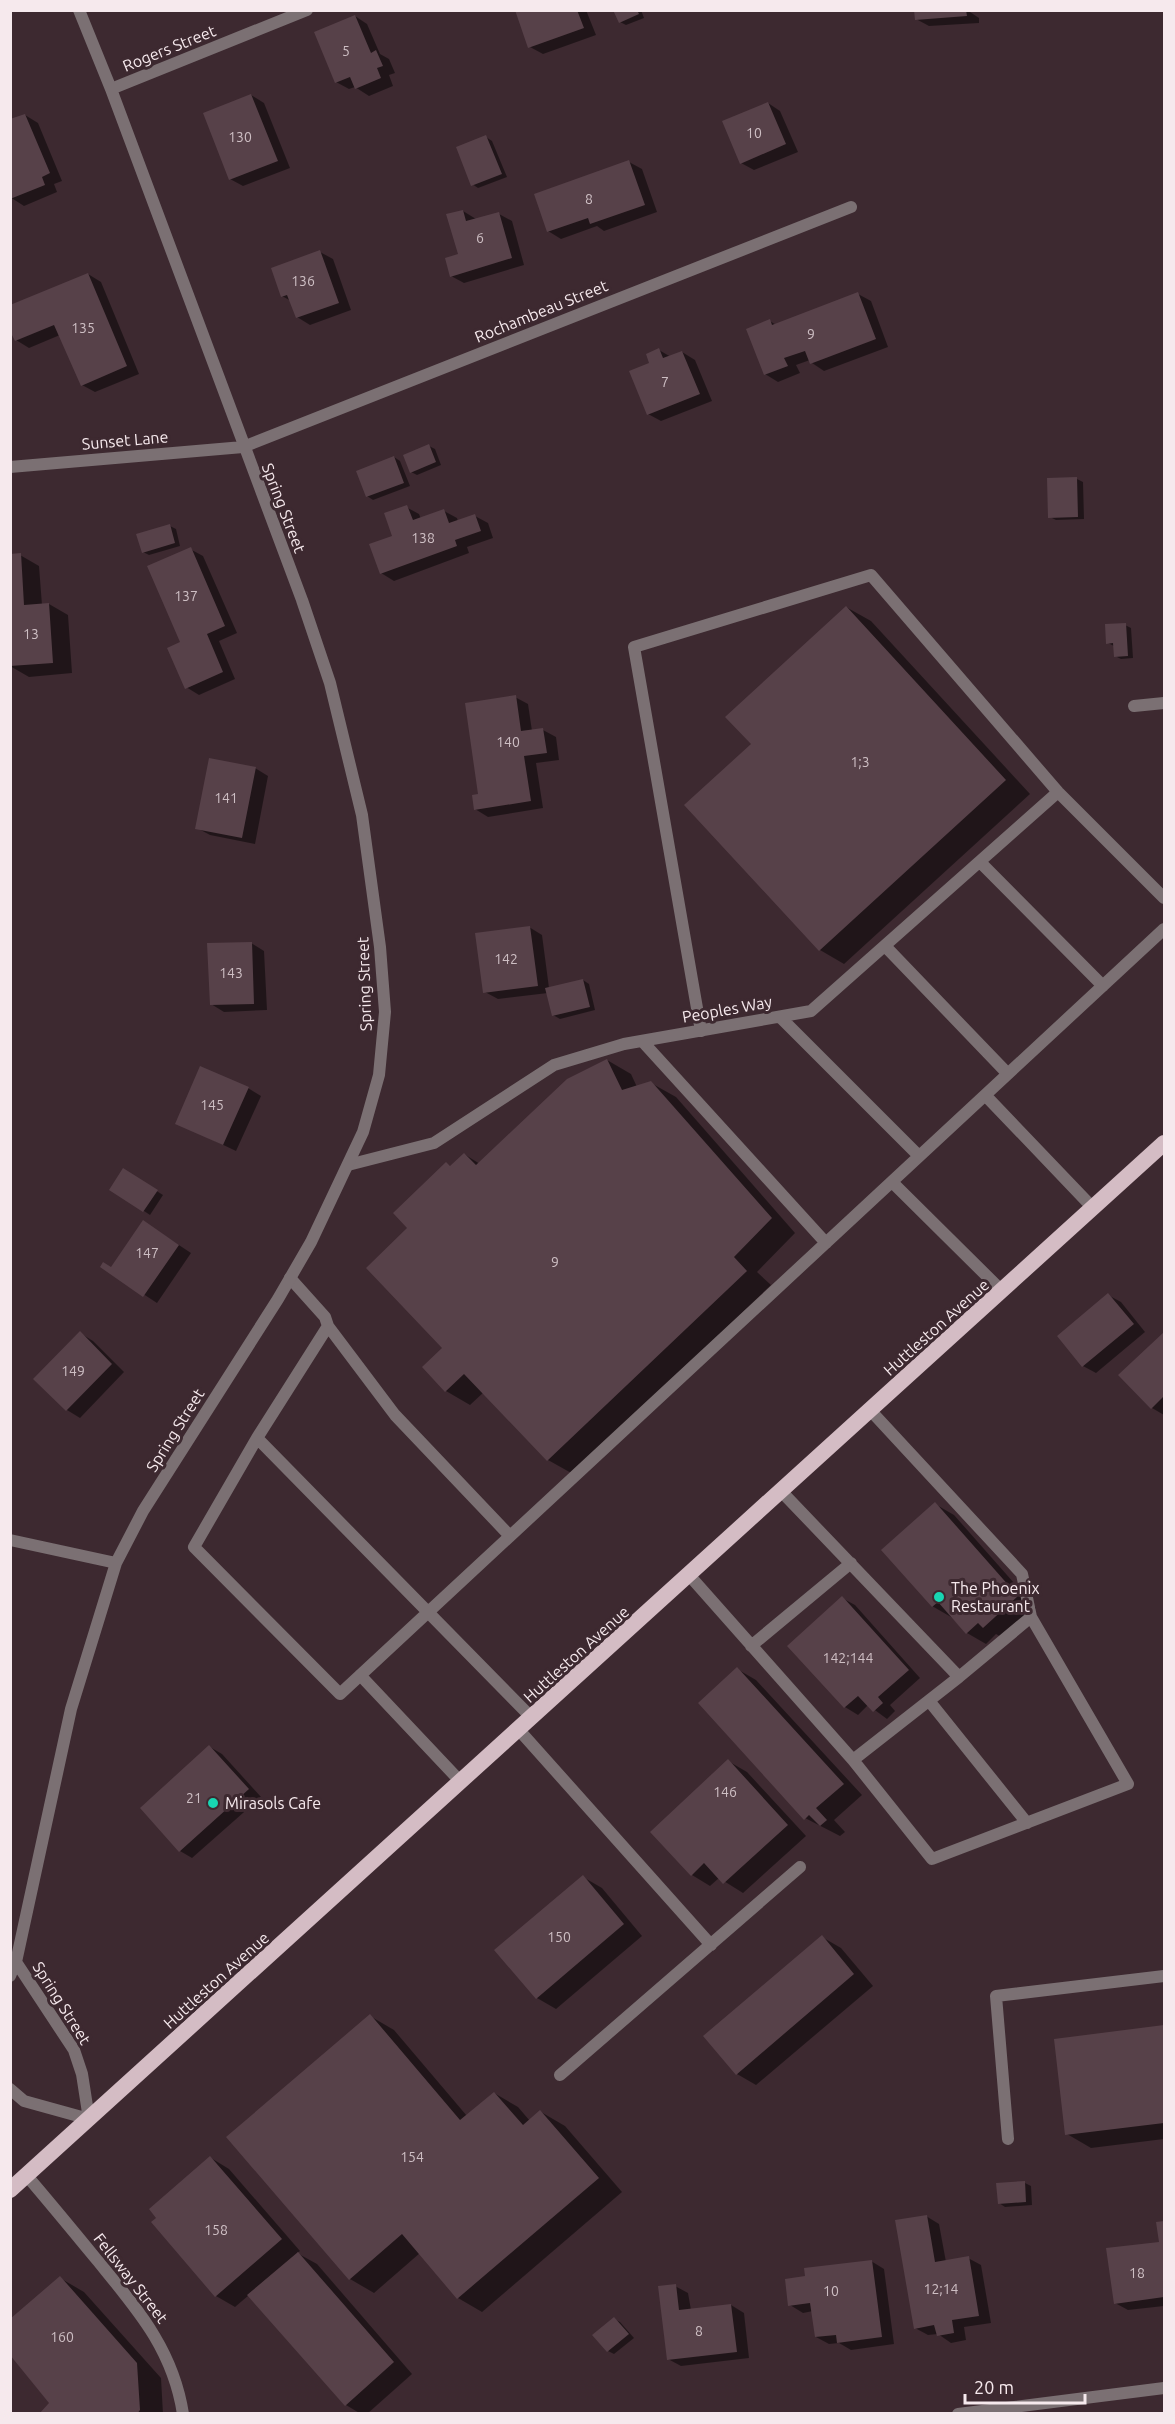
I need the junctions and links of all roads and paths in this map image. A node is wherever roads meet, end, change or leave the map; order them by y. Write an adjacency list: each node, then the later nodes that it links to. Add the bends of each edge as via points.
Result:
1 (79, 10): 3 (street, Spring Street)
2 (307, 10): 3 (street, Rogers Street)
3 (111, 89): 5 (street, Spring Street)
4 (851, 207): 5 (street, Rochambeau Street)
5 (243, 447): 6 (street, Sunset Lane); 22 (street, Spring Street, via 330,683 362,815 372,882 385,1012 379,1075 363,1132)
6 (10, 467)
7 (1164, 703): 8 (street)
8 (1134, 706)
9 (1058, 792): 10 (street, Peoples Way); 11 (street); 16 (street, via 871,575 634,647)
10 (980, 862): 13 (street, Peoples Way); 14 (street)
11 (1164, 898)
12 (1164, 929): 14 (street)
13 (885, 946): 15 (street, Peoples Way, via 811,1011); 18 (street)
14 (1103, 986): 18 (street)
15 (780, 1017): 16 (street, Peoples Way); 21 (street)
16 (701, 1031): 17 (street, Peoples Way)
17 (643, 1042): 22 (street, Peoples Way, via 554,1065 434,1143); 25 (street)
18 (1008, 1074): 19 (street)
19 (985, 1095): 21 (street); 24 (street)
20 (1164, 1143): 24 (highway, Huttleston Avenue)
21 (919, 1156): 23 (street)
22 (348, 1165): 26 (street, Spring Street)
23 (892, 1182): 25 (street); 27 (street)
24 (1093, 1208): 27 (highway, Huttleston Avenue)
25 (826, 1243): 32 (street)
26 (290, 1278): 28 (street, via 325,1317); 34 (street, Spring Street, via 143,1511)
27 (1002, 1292): 29 (highway, Huttleston Avenue)
28 (328, 1326): 30 (street); 32 (street, via 395,1415)
29 (871, 1411): 31 (highway, Huttleston Avenue); 38 (street, via 1022,1574)
30 (257, 1438): 37 (street); 40 (street, via 194,1547 340,1694)
31 (781, 1491): 35 (street); 36 (highway, Huttleston Avenue)
32 (510, 1536): 37 (street)
33 (10, 1540): 34 (street)
34 (116, 1563): 50 (street, Spring Street, via 71,1709)
35 (851, 1563): 39 (street); 41 (street)
36 (689, 1575): 39 (street); 43 (highway, Huttleston Avenue)
37 (426, 1613): 40 (street); 43 (street)
38 (1031, 1617): 41 (street); 47 (street, via 1128,1784)
39 (752, 1646): 45 (street)
40 (360, 1675): 46 (street)
41 (959, 1677): 42 (street)
42 (930, 1702): 45 (street); 47 (street)
43 (532, 1718): 44 (highway, Huttleston Avenue)
44 (519, 1730): 46 (highway, Huttleston Avenue); 49 (street)
45 (853, 1760): 47 (street, via 932,1859)
46 (461, 1782): 55 (highway, Huttleston Avenue)
47 (1028, 1823)
48 (800, 1867): 49 (street)
49 (711, 1945): 53 (street)
50 (16, 1962): 51 (street, Spring Street); 55 (street, Spring Street, via 74,2050)
51 (10, 1976)
52 (1164, 1976): 56 (street, via 996,1996)
53 (560, 2075)
54 (10, 2089): 55 (street, via 24,2101)
55 (89, 2119): 57 (highway, Huttleston Avenue)
56 (1008, 2139)
57 (27, 2175): 58 (highway, Huttleston Avenue); 60 (street, Fellsway Street, via 144,2317 168,2359)
58 (10, 2190)
59 (1164, 2388): 61 (street)
60 (183, 2414)
61 (958, 2414)

